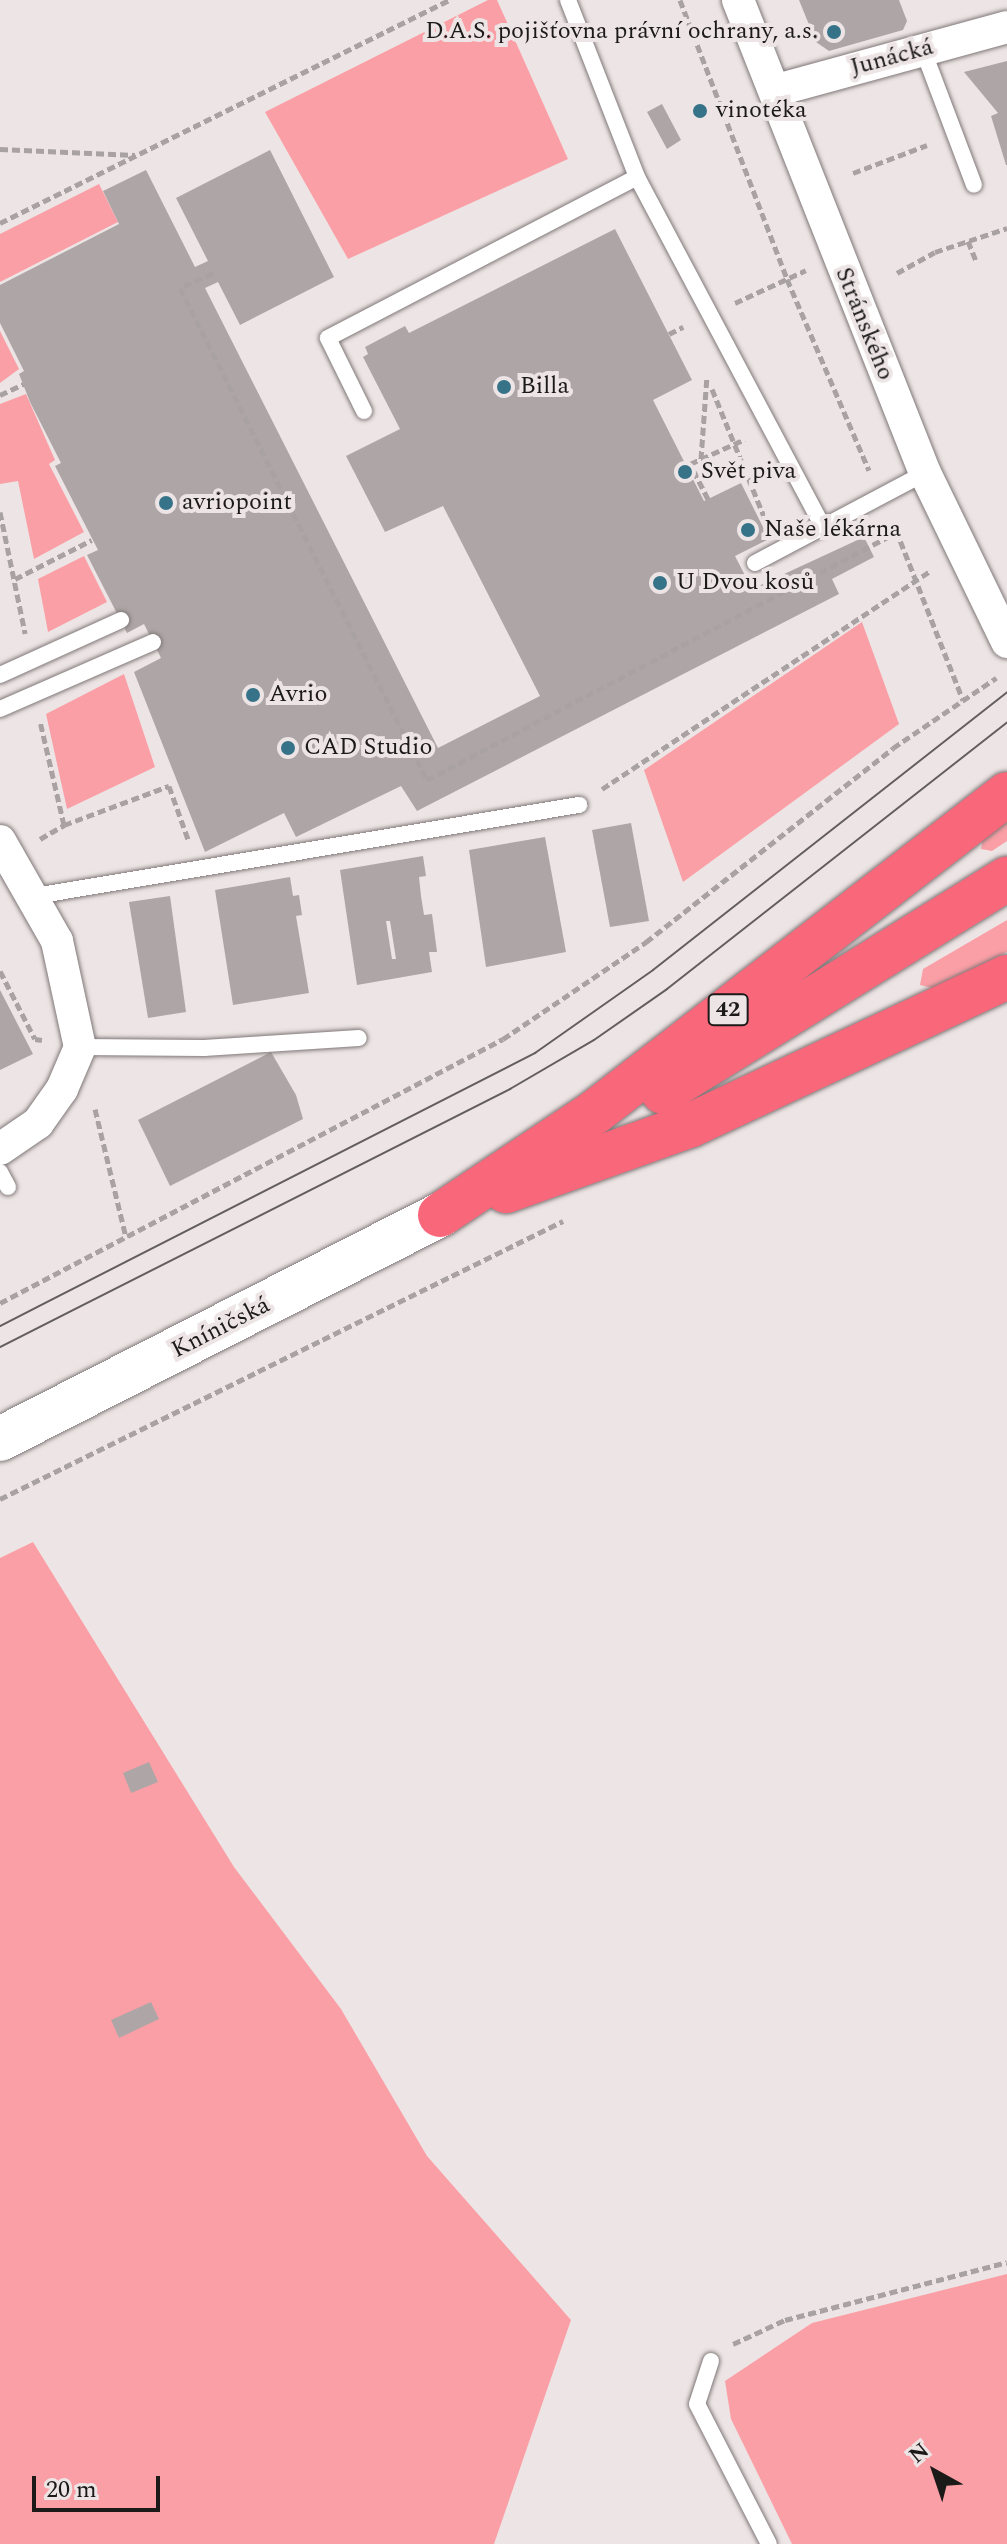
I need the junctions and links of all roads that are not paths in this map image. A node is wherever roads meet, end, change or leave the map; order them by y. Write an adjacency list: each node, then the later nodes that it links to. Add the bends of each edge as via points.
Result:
1 (568, 0): 6 (lane)
2 (738, 0): 5 (street, Stránského)
3 (1007, 27): 4 (street, Junácká)
4 (923, 50): 5 (street, Junácká); 7 (lane)
5 (777, 90): 9 (street, Stránského, via 836,256)
6 (637, 177): 8 (lane, via 328,338); 10 (lane)
7 (974, 185)
8 (364, 411)
9 (925, 473): 10 (lane); 14 (street, Stránského)
10 (823, 527): 11 (lane)
11 (755, 563)
12 (121, 620): 15 (lane)
13 (153, 642): 16 (lane)
14 (1007, 642)
15 (0, 675)
16 (0, 709)
17 (1007, 794): 26 (highway, 42, via 618,1094)
18 (579, 805): 21 (lane)
19 (0, 841): 21 (street)
20 (1007, 879): 26 (highway, 42, via 631,1112)
21 (35, 896): 24 (street, via 71,989)
22 (1007, 977): 26 (highway, via 691,1125)
23 (359, 1038): 24 (lane, via 204,1048)
24 (80, 1047): 25 (street, via 62,1089 38,1123)
25 (0, 1149)
26 (440, 1215): 27 (main road, Kníničská)
27 (0, 1439)
28 (711, 2361): 29 (lane, via 697,2404)
29 (769, 2544)

